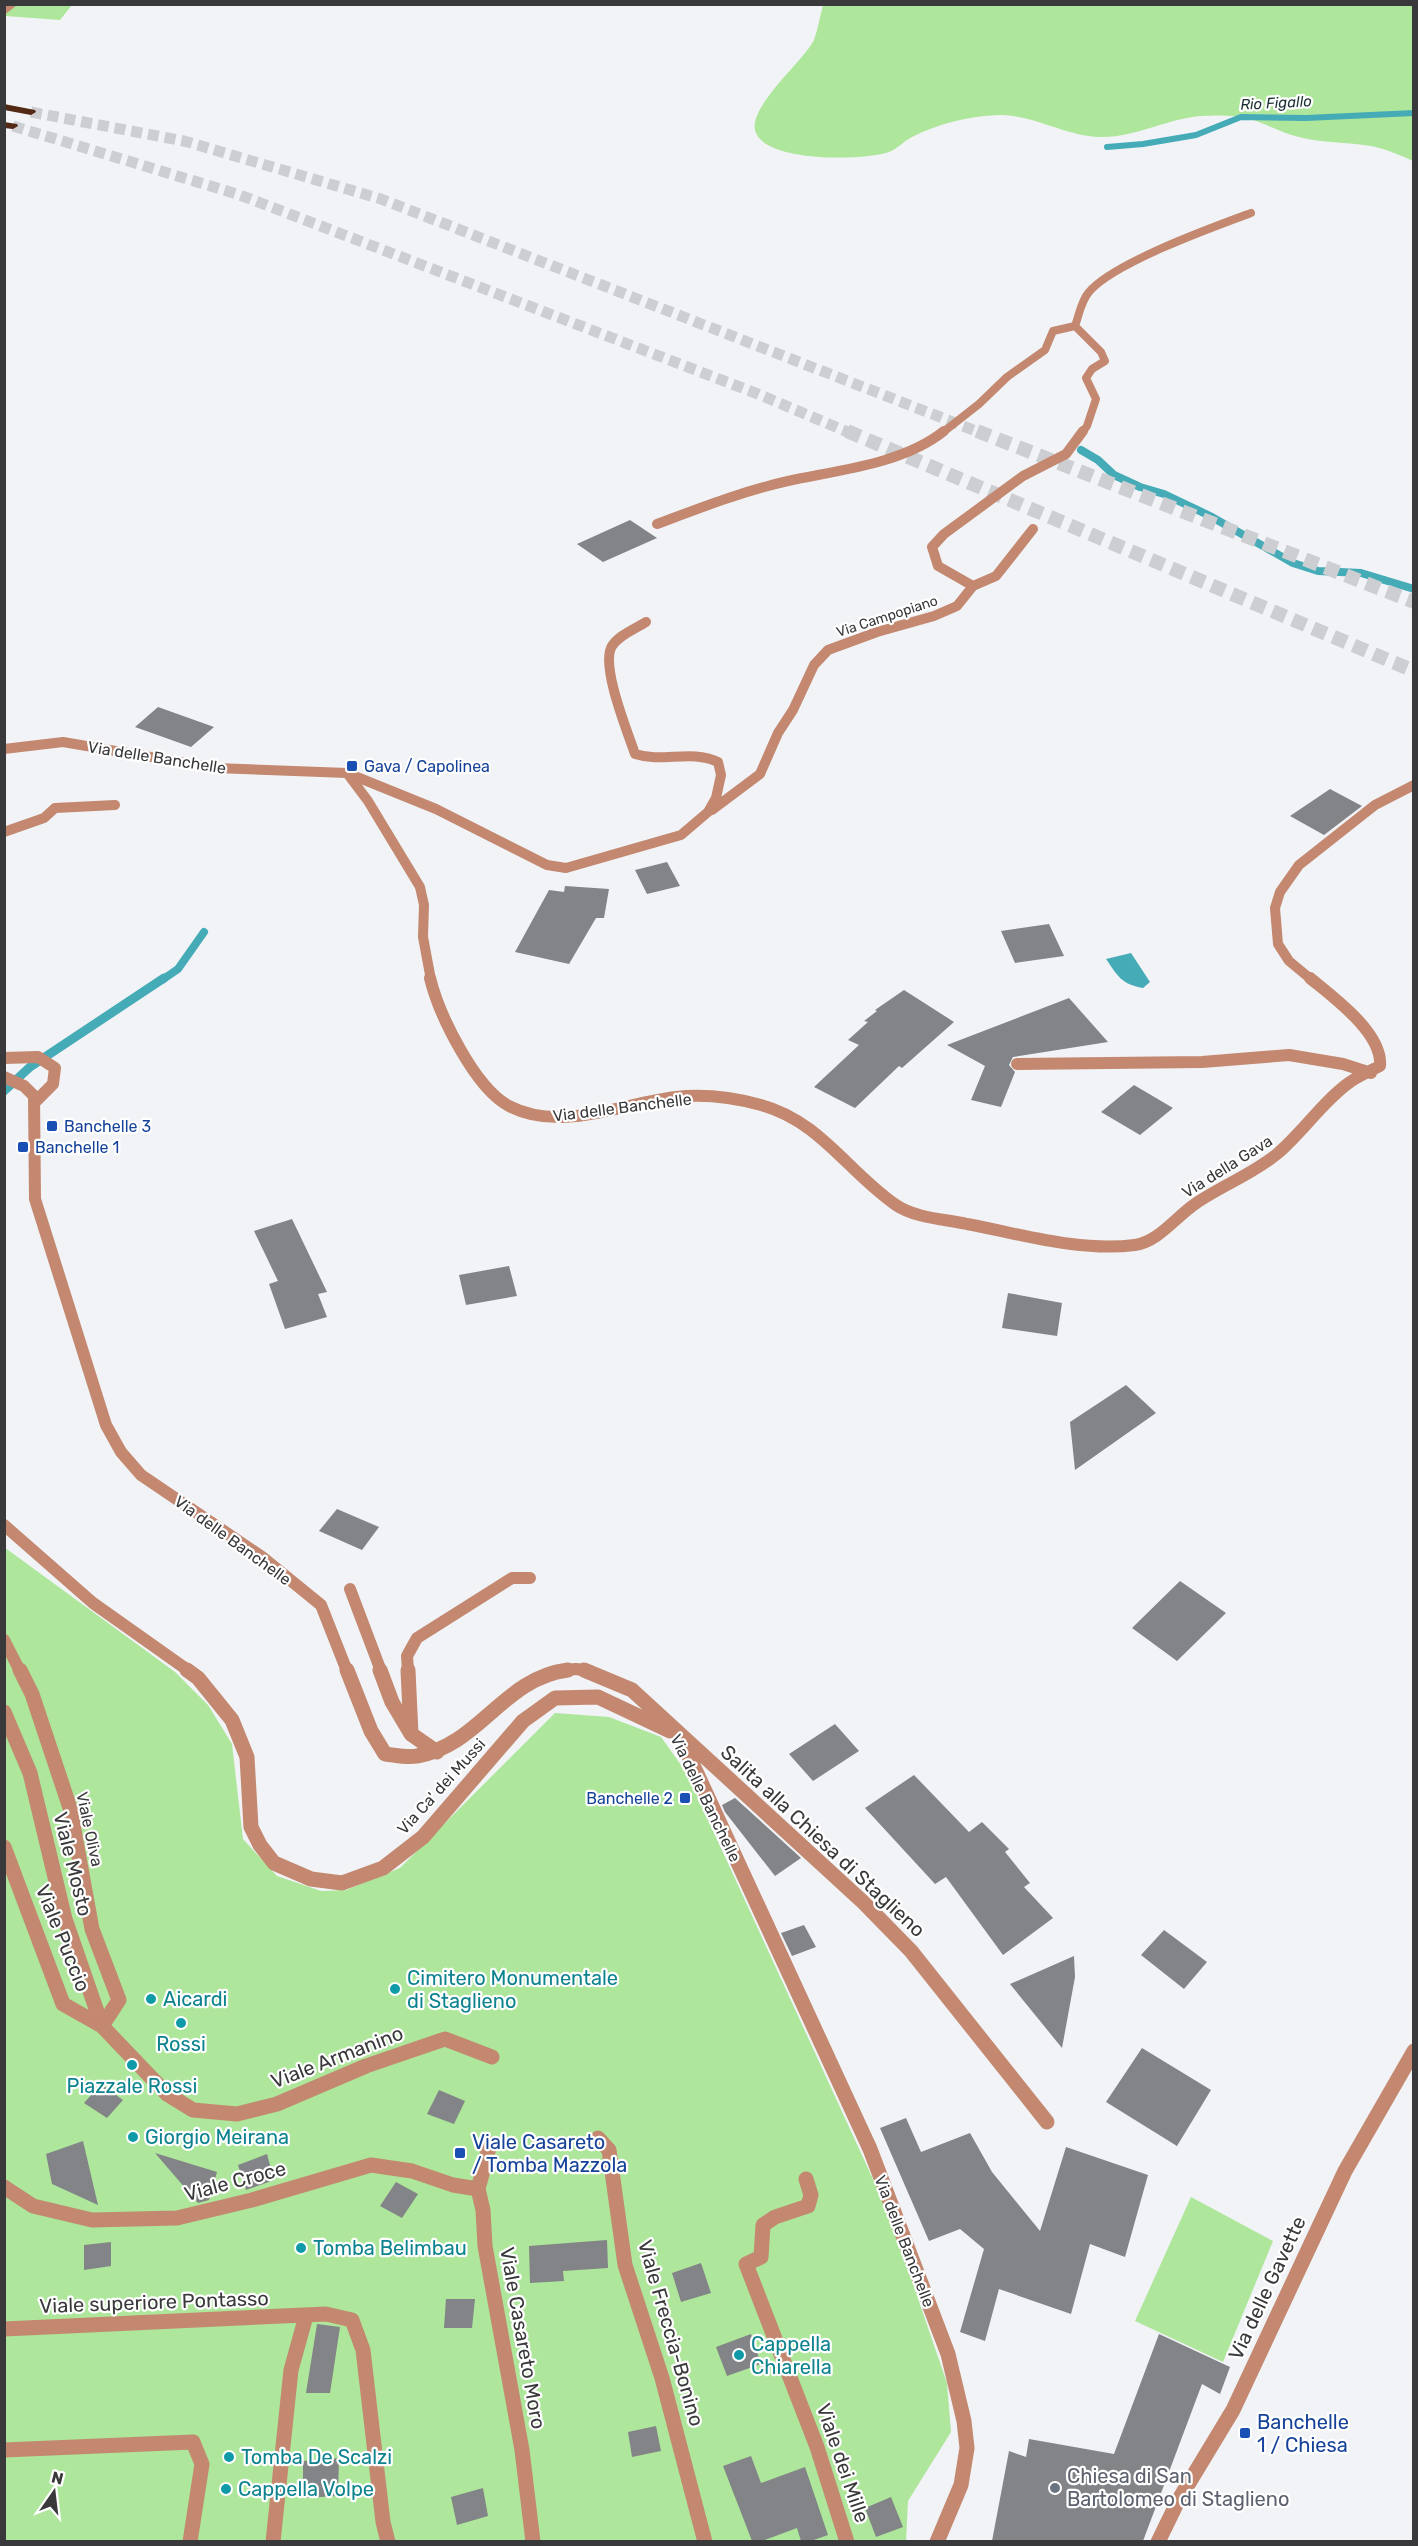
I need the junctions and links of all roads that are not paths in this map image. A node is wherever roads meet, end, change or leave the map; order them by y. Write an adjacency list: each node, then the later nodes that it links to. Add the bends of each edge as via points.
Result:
1 (12, 4): 2 (street)
2 (4, 10)
3 (4, 107): 4 (highway)
4 (31, 112)
5 (1251, 213): 6 (street, via 1113,272 1089,291)
6 (1075, 326): 7 (street, via 1053,331 1045,350 932,441 825,476 788,481 720,500); 9 (street, via 1106,361 1086,378 1096,399 1087,426 1066,454 1023,476 932,547 938,566)
7 (657, 524)
8 (1033, 529): 9 (street, Via Campopiano, via 996,576)
9 (973, 586): 15 (street, Via Campopiano, via 957,606 828,650 810,672 760,774)
10 (646, 622): 15 (street, Via Campopiano, via 613,644 609,652 611,672 635,754 652,759 702,755 718,762 719,786)
11 (4, 749): 12 (street, Via delle Banchelle, via 63,742 215,768)
12 (347, 773): 17 (street, Via delle Banchelle, via 436,809 547,865 566,868); 23 (street, Via delle Banchelle, via 418,882 425,902 422,928 427,970 438,1011 487,1088 518,1111 566,1117 678,1097 755,1102 820,1133 893,1203 908,1212 1065,1243 1122,1247)
13 (1413, 785): 20 (street, via 1375,805 1299,865 1280,892 1275,908 1278,944 1289,961 1348,1010 1370,1035 1381,1056 1376,1070)
14 (115, 804): 16 (street, via 55,808 44,818)
15 (708, 812): 17 (street, Via Campopiano, via 681,835)
16 (4, 832)
17 (610, 854)
18 (4, 1058): 22 (street, via 39,1057 55,1068 53,1086)
19 (1017, 1064): 20 (street, via 1202,1062 1288,1055)
20 (1371, 1072): 23 (street, Via della Gava, via 1349,1083 1276,1155 1194,1204)
21 (4, 1077): 22 (street, via 30,1090)
22 (35, 1102): 31 (street, Via delle Banchelle, via 35,1199 106,1425 121,1452 141,1475 262,1557 321,1605 371,1731 385,1754 405,1759)
23 (1148, 1242)
24 (4, 1525): 30 (street, Via Ca' dei Mussi, via 93,1603 198,1678 232,1720 247,1757 251,1827 260,1845 274,1863 311,1880 342,1883 383,1868 423,1837 523,1721 555,1698 598,1697)
25 (530, 1578): 29 (street, via 512,1578 417,1638 407,1656)
26 (350, 1589): 29 (street, via 392,1702)
27 (4, 1640): 33 (street, Viale Oliva, via 32,1694 70,1808 92,1929 119,2000)
28 (4, 1712): 33 (street, Viale Mosto, via 30,1773 65,1919)
29 (411, 1734): 31 (street)
30 (679, 1735): 31 (street, Via delle Banchelle, via 632,1690 593,1672 556,1670 531,1680 457,1742); 36 (street, Salita alla Chiesa di Staglieno, via 863,1902 911,1952); 51 (street, Via delle Banchelle, via 870,2149 948,2354 968,2448 961,2485)
31 (437, 1752)
32 (4, 1847): 33 (street, Viale Puccio, via 63,2004)
33 (102, 2026): 35 (street, Viale Armanino, via 167,2094 193,2110 237,2114 277,2104 366,2066 446,2039)
34 (1413, 2051): 52 (street, Via delle Gavette, via 1345,2171 1233,2410)
35 (492, 2056)
36 (1047, 2122)
37 (598, 2138): 49 (street, Viale Freccia-Bonino, via 609,2150 626,2265 665,2388)
38 (490, 2144): 41 (street, Viale Casareto Moro)
39 (806, 2179): 50 (street, Viale dei Mille, via 811,2195 808,2206 764,2225 760,2257 746,2264 817,2447)
40 (4, 2187): 41 (street, Viale Croce, via 33,2206 92,2220 177,2218 371,2165)
41 (478, 2188): 48 (street, Viale Casareto Moro, via 522,2450)
42 (306, 2316): 43 (street, Viale superiore Pontasso); 46 (street, via 291,2370); 47 (street, Viale superiore Pontasso, via 339,2314 352,2320 363,2349)
43 (4, 2329)
44 (4, 2450): 45 (street, via 193,2442 202,2464)
45 (190, 2541)
46 (273, 2541)
47 (388, 2541)
48 (532, 2541)
49 (705, 2541)
50 (847, 2541)
51 (937, 2541)
52 (1158, 2541)

